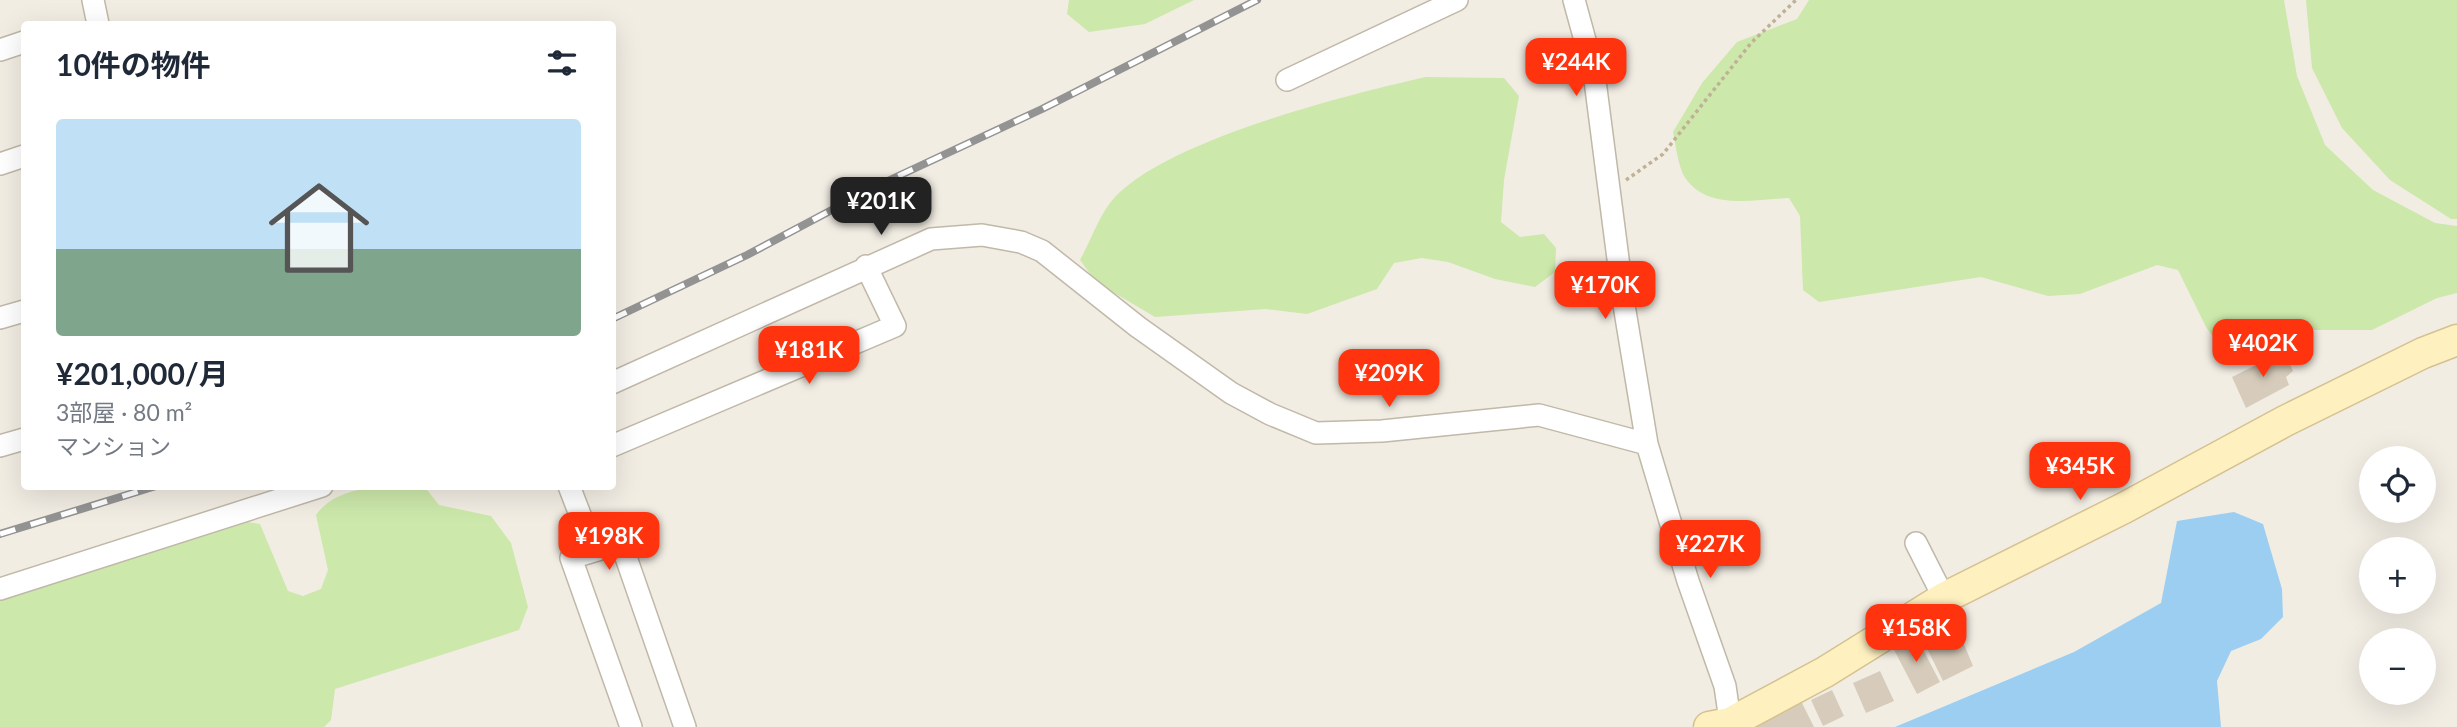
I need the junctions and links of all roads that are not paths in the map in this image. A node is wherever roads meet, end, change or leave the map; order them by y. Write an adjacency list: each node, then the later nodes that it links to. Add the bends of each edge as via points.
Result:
1 (1457, 0): 5 (street)
2 (1574, 0): 15 (street, via 1594,73)
3 (21, 44): 4 (street)
4 (0, 50)
5 (1287, 80)
6 (21, 157): 7 (street)
7 (0, 164)
8 (866, 266): 12 (street); 14 (street, via 895,326); 15 (street, via 931,239 982,235 1021,242 1042,251 1231,393 1316,433 1539,415)
9 (21, 312): 10 (street)
10 (0, 318)
11 (2457, 340): 22 (street, via 2285,421)
12 (616, 381)
13 (21, 440): 16 (street)
14 (616, 444)
15 (1647, 444): 23 (street, via 1725,686)
16 (0, 446)
17 (309, 490): 21 (street)
18 (571, 490): 20 (street)
19 (1916, 543): 22 (street)
20 (594, 551): 24 (street, via 570,558); 25 (street, via 621,543)
21 (0, 589)
22 (1944, 598): 23 (street, via 1825,672)
23 (1723, 726)
24 (631, 727)
25 (685, 727)

